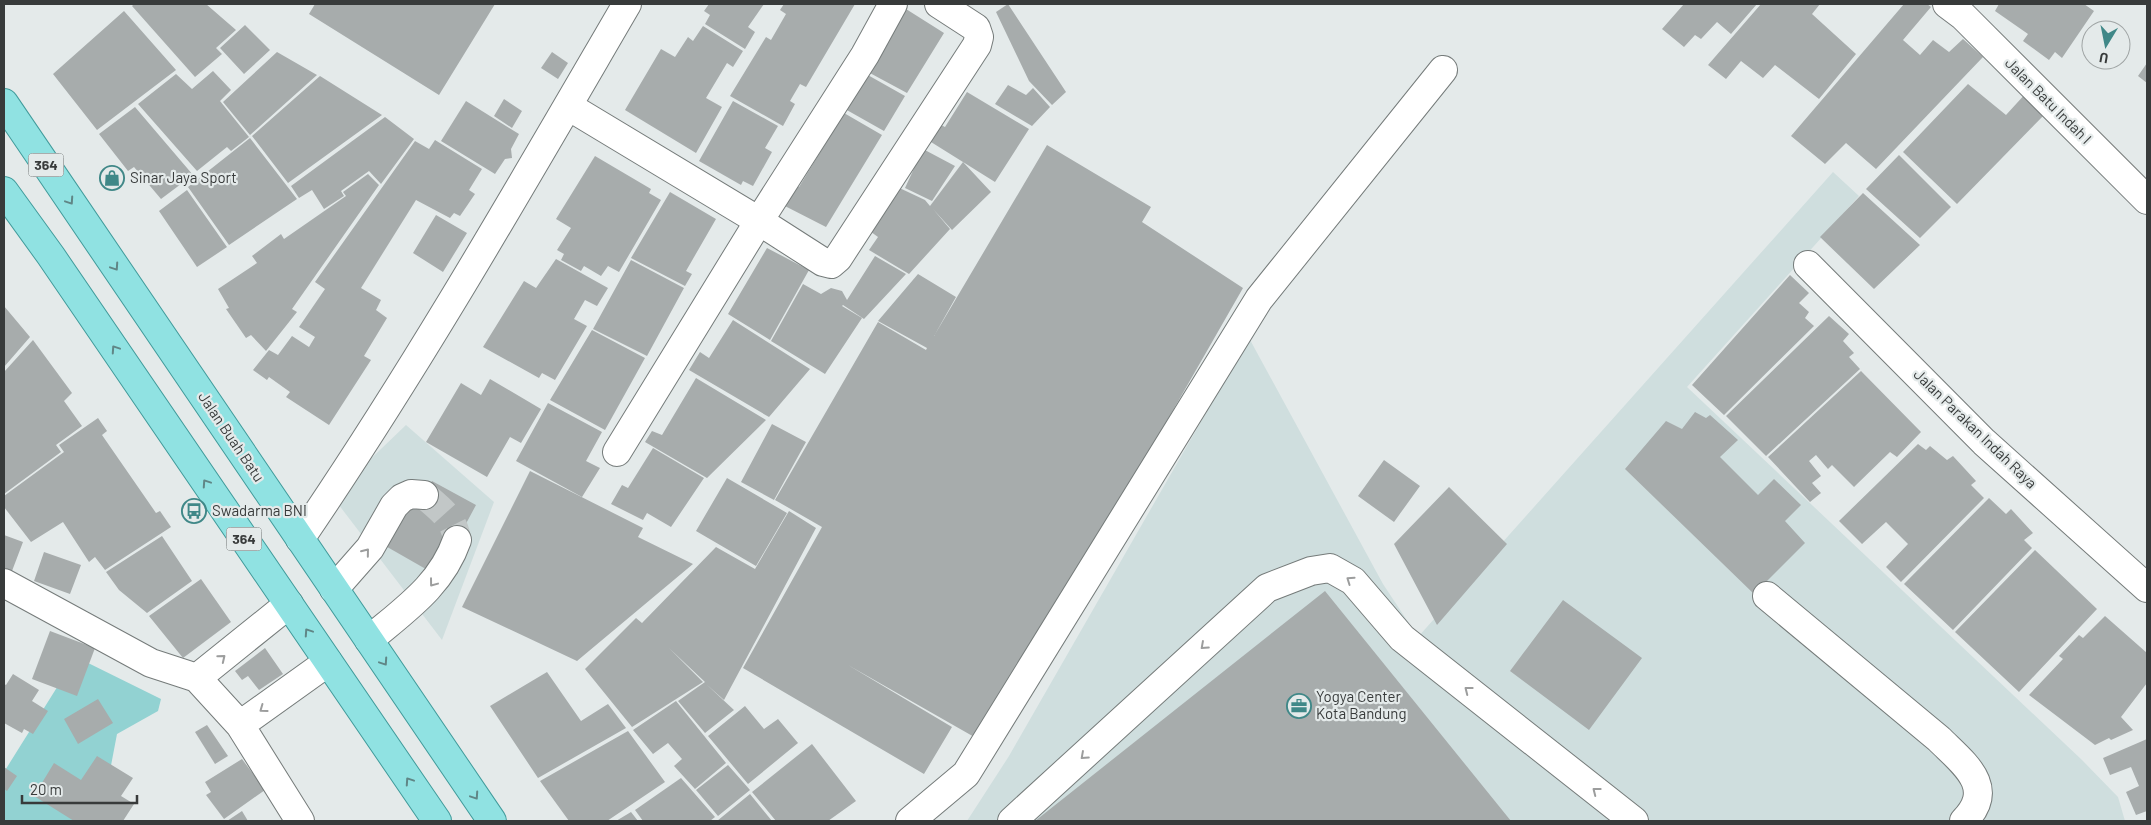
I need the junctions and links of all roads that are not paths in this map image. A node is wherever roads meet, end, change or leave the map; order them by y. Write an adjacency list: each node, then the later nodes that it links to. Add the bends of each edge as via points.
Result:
1 (628, 4): 7 (street)
2 (893, 4): 10 (street, via 865,55)
3 (939, 4): 10 (street, via 976,28 980,37 977,45 838,258 831,264 823,262)
4 (1961, 8): 9 (street, Jalan Batu Indah I)
5 (1443, 70): 28 (street, via 1259,299 966,774)
6 (4, 103): 14 (main road, Jalan Buah Batu / 364, one-way to 14)
7 (568, 106): 10 (street); 14 (street, via 514,200 359,451)
8 (4, 191): 20 (main road, 364, one-way to 8)
9 (2147, 200)
10 (759, 221): 12 (street)
11 (1808, 265): 17 (street, Jalan Parakan Indah Raya, via 1984,442)
12 (617, 452)
13 (424, 496): 18 (street, one-way to 13, via 370,548 394,506 411,494)
14 (300, 539): 18 (main road, Jalan Buah Batu / 364)
15 (457, 540): 21 (street, one-way to 21, via 442,571 428,590)
16 (4, 583): 23 (street, via 151,664)
17 (2147, 588)
18 (334, 589): 21 (main road, Jalan Buah Batu / 364)
19 (1767, 596): 31 (street, via 1939,739 1962,762 1978,782 1979,800)
20 (289, 604): 22 (main road, 364, one-way to 20); 23 (street, one-way to 20)
21 (369, 640): 27 (main road, Jalan Buah Batu / 364, one-way to 27)
22 (328, 662): 24 (street, one-way to 24); 26 (main road, 364, one-way to 22)
23 (197, 678): 24 (street)
24 (240, 725): 25 (street)
25 (300, 821)
26 (437, 821)
27 (492, 821)
28 (910, 821)
29 (1012, 821): 30 (street, one-way to 29, via 1402,638 1353,581 1330,568 1310,571 1267,588)
30 (1634, 821)
31 (1964, 821)

